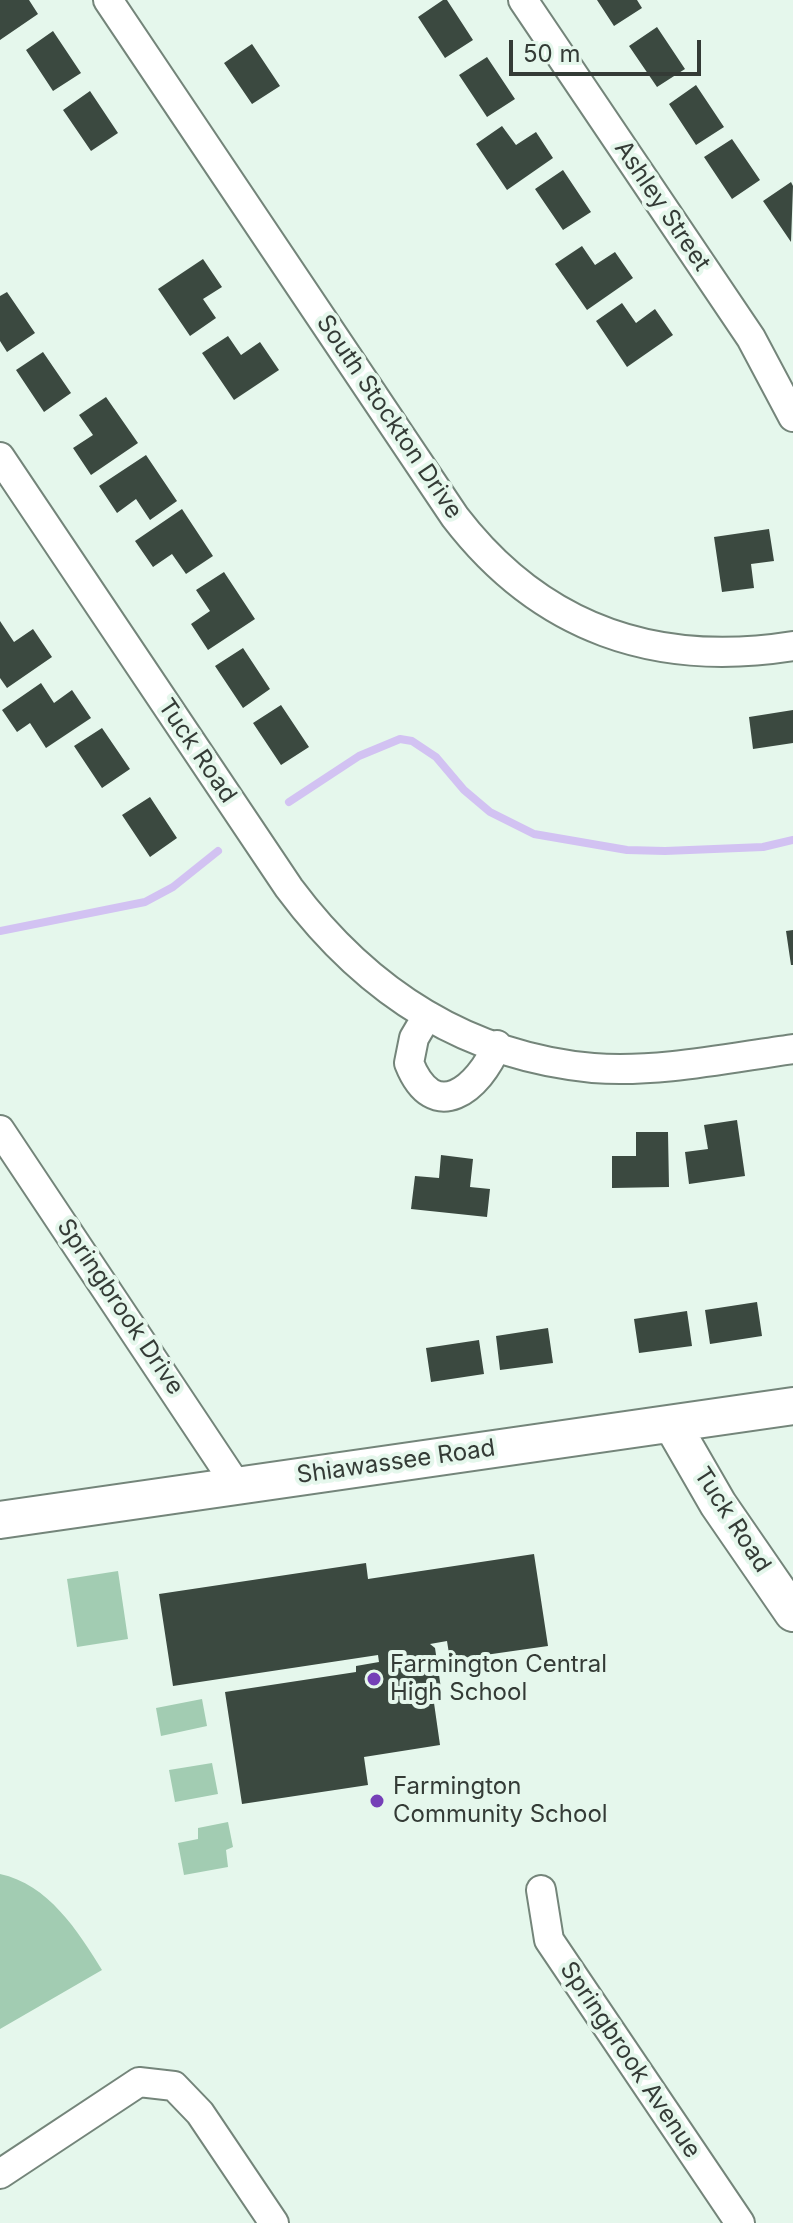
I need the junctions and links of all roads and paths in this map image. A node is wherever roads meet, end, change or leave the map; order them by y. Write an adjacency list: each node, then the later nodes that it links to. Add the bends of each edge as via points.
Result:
1 (108, 0): 5 (street, South Stockton Drive, via 455,517 510,577 578,621 631,642 703,653)
2 (523, 0): 3 (street, Ashley Street, via 751,338)
3 (793, 417)
4 (0, 457): 6 (street, Tuck Road, via 308,914 372,980)
5 (793, 646)
6 (427, 1016): 7 (street, Tuck Road); 7 (street, via 414,1038 409,1063 424,1089 436,1095 455,1096 471,1087)
7 (497, 1045): 8 (street, Tuck Road, via 538,1059 594,1068 685,1064)
8 (793, 1049)
9 (0, 1130): 12 (street, Springbrook Drive)
10 (793, 1406): 11 (street, Shiawassee Road)
11 (673, 1426): 12 (street, Shiawassee Road, via 454,1452); 14 (street, Tuck Road, via 718,1504)
12 (237, 1486): 13 (street, Shiawassee Road)
13 (0, 1520)
14 (793, 1613)
15 (541, 1890): 18 (street, Springbrook Avenue, via 549,1940)
16 (0, 2174): 17 (street, via 139,2082 174,2086 200,2113)
17 (274, 2223)
18 (740, 2223)

